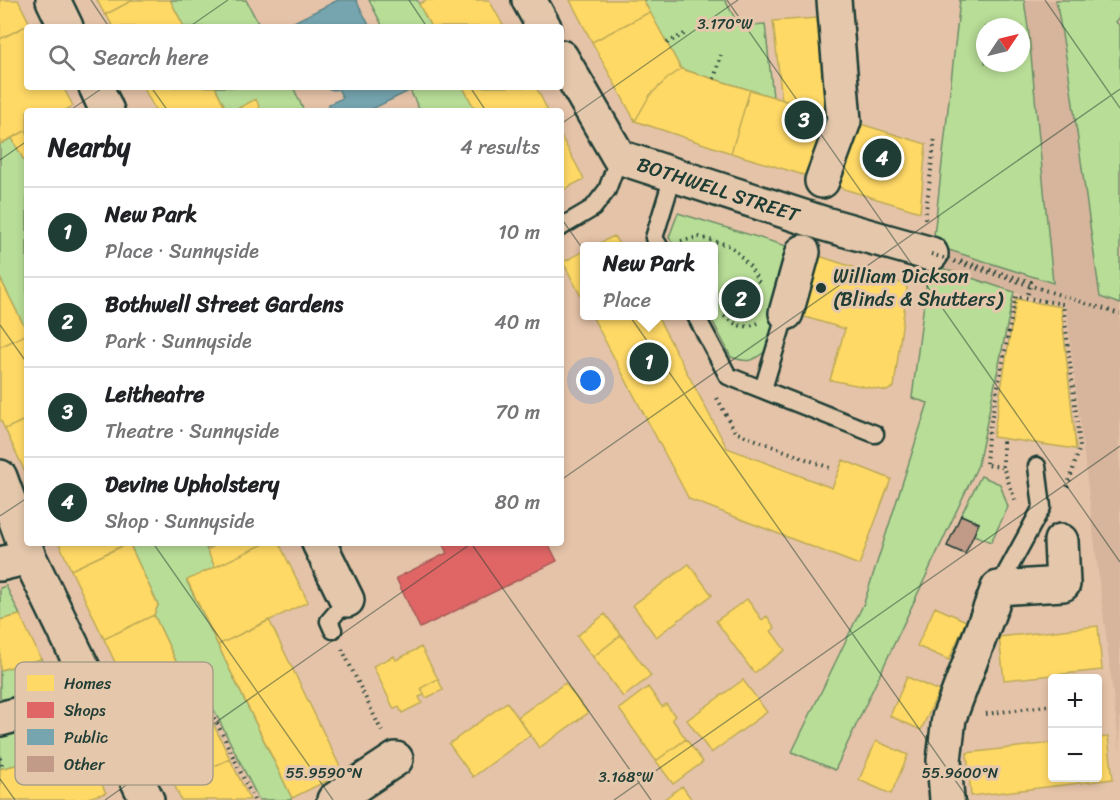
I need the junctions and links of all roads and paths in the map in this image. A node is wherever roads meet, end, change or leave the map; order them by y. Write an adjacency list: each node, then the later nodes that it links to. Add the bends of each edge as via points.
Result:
1 (53, 0): 4 (street)
2 (529, 0): 5 (street)
3 (834, 0): 15 (street, via 844,121)
4 (65, 24)
5 (542, 24)
6 (688, 32): 7 (path)
7 (667, 44)
8 (721, 56): 10 (path)
9 (564, 62): 13 (street, BOTHWELL STREET)
10 (714, 79)
11 (97, 90): 12 (street)
12 (106, 108)
13 (619, 158): 14 (street, BOTHWELL STREET); 16 (lane, via 607,190 593,208)
14 (673, 176): 17 (lane, via 654,238); 22 (street, BOTHWELL STREET)
15 (822, 181)
16 (564, 224)
17 (661, 242)
18 (676, 242): 19 (path, via 699,237)
19 (715, 242)
20 (718, 243): 23 (path, via 731,246 741,256)
21 (803, 252): 25 (street)
22 (931, 254): 26 (path, bridge)
23 (762, 289)
24 (722, 314): 25 (path, via 735,324 748,327)
25 (774, 314): 28 (lane)
26 (1120, 314)
27 (699, 320): 28 (lane, via 729,376)
28 (763, 389): 29 (lane)
29 (875, 434)
30 (1003, 438): 33 (path)
31 (1080, 447): 33 (path, via 1063,304 1016,296 988,436 986,465)
32 (1037, 466): 39 (lane, via 1042,507)
33 (1003, 467): 35 (path)
34 (0, 477): 38 (street)
35 (1016, 505)
36 (1060, 541): 39 (street, via 1063,584)
37 (320, 546): 40 (street)
38 (15, 560): 42 (street)
39 (998, 588): 46 (street)
40 (346, 600): 41 (lane, via 329,621)
41 (333, 630): 49 (path)
42 (77, 662)
43 (1048, 706): 46 (path)
44 (15, 715): 47 (street)
45 (213, 715): 53 (path)
46 (949, 718): 55 (street, via 944,759)
47 (0, 719)
48 (0, 758): 50 (path)
49 (396, 759): 54 (street)
50 (3, 768)
51 (140, 785): 52 (street)
52 (147, 800)
53 (254, 800)
54 (334, 800)
55 (947, 800)

